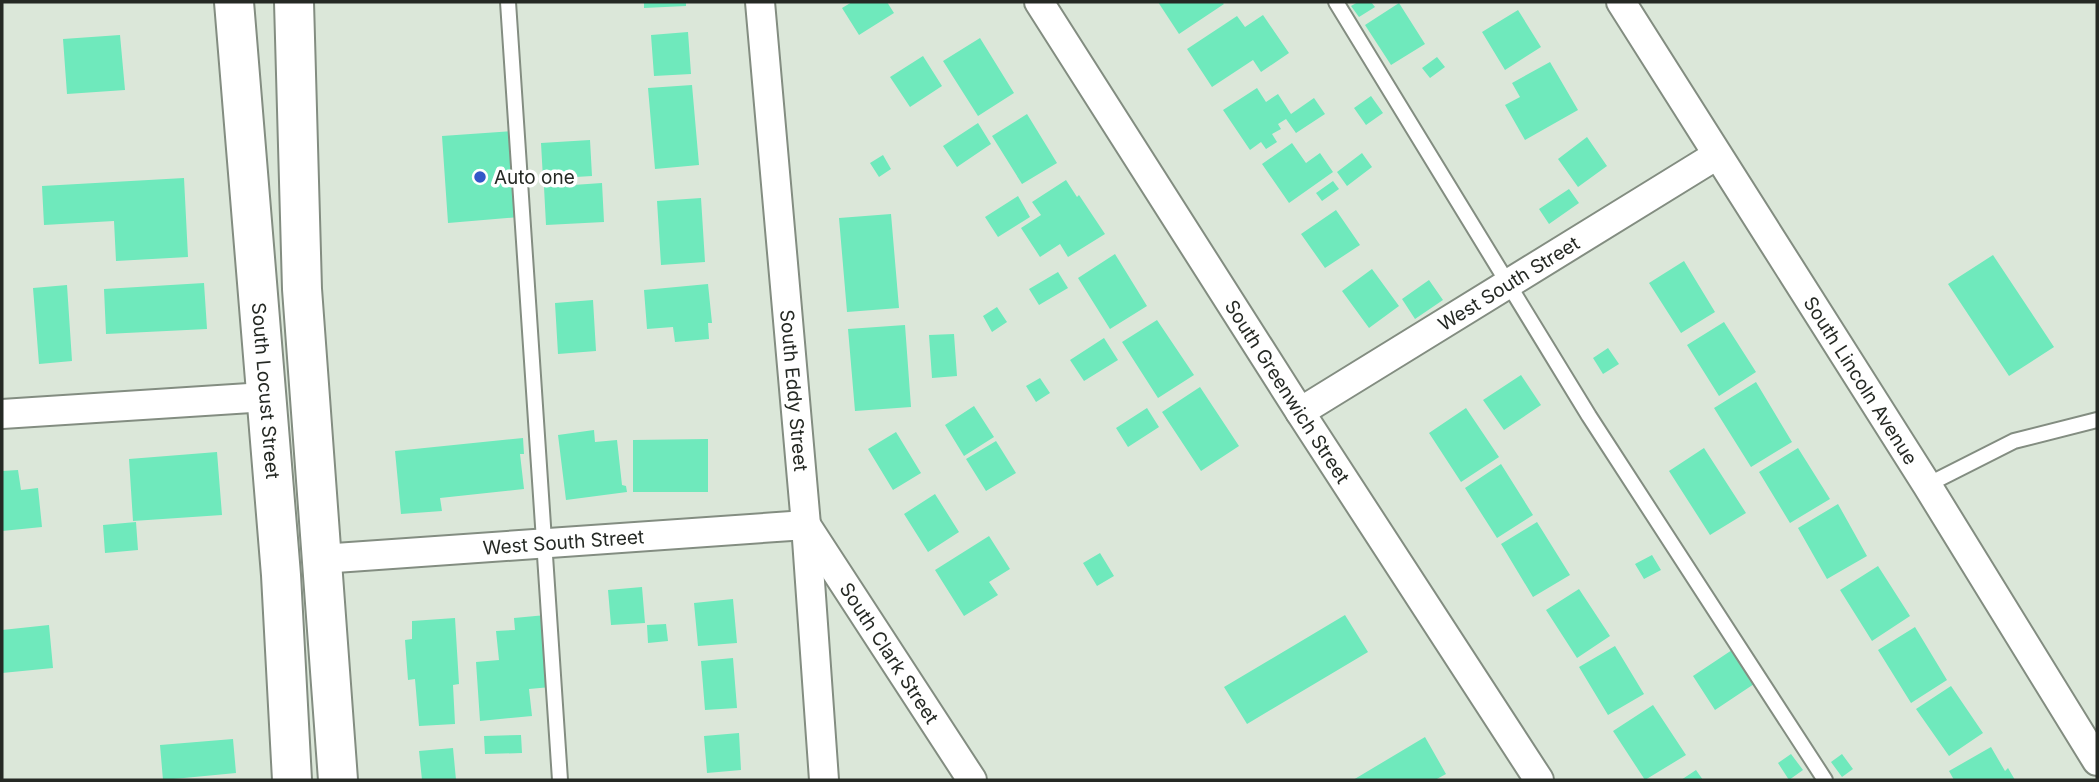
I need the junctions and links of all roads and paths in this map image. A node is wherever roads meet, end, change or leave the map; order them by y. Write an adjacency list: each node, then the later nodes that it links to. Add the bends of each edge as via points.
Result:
1 (234, 2): 10 (main road, South Locust Street)
2 (294, 2): 17 (main road, via 302,289)
3 (508, 2): 16 (lane)
4 (760, 2): 15 (street, South Eddy Street)
5 (1039, 2): 11 (street, South Greenwich Street)
6 (1336, 2): 9 (lane)
7 (1621, 2): 8 (street, South Lincoln Avenue)
8 (1717, 155): 9 (street, West South Street); 14 (street, South Lincoln Avenue)
9 (1508, 284): 11 (street, West South Street); 25 (lane)
10 (266, 397): 12 (street); 19 (main road, South Locust Street)
11 (1300, 412): 24 (street, South Greenwich Street)
12 (2, 414)
13 (2097, 419): 14 (lane, via 2014,441)
14 (1927, 485): 18 (street, South Lincoln Avenue)
15 (806, 525): 16 (street, West South Street); 22 (street, South Eddy Street); 23 (street, South Clark Street)
16 (545, 543): 17 (street, West South Street); 21 (lane)
17 (321, 559): 20 (main road)
18 (2097, 761)
19 (292, 780)
20 (338, 780)
21 (560, 780)
22 (824, 780)
23 (972, 780)
24 (1539, 780)
25 (1825, 780)

